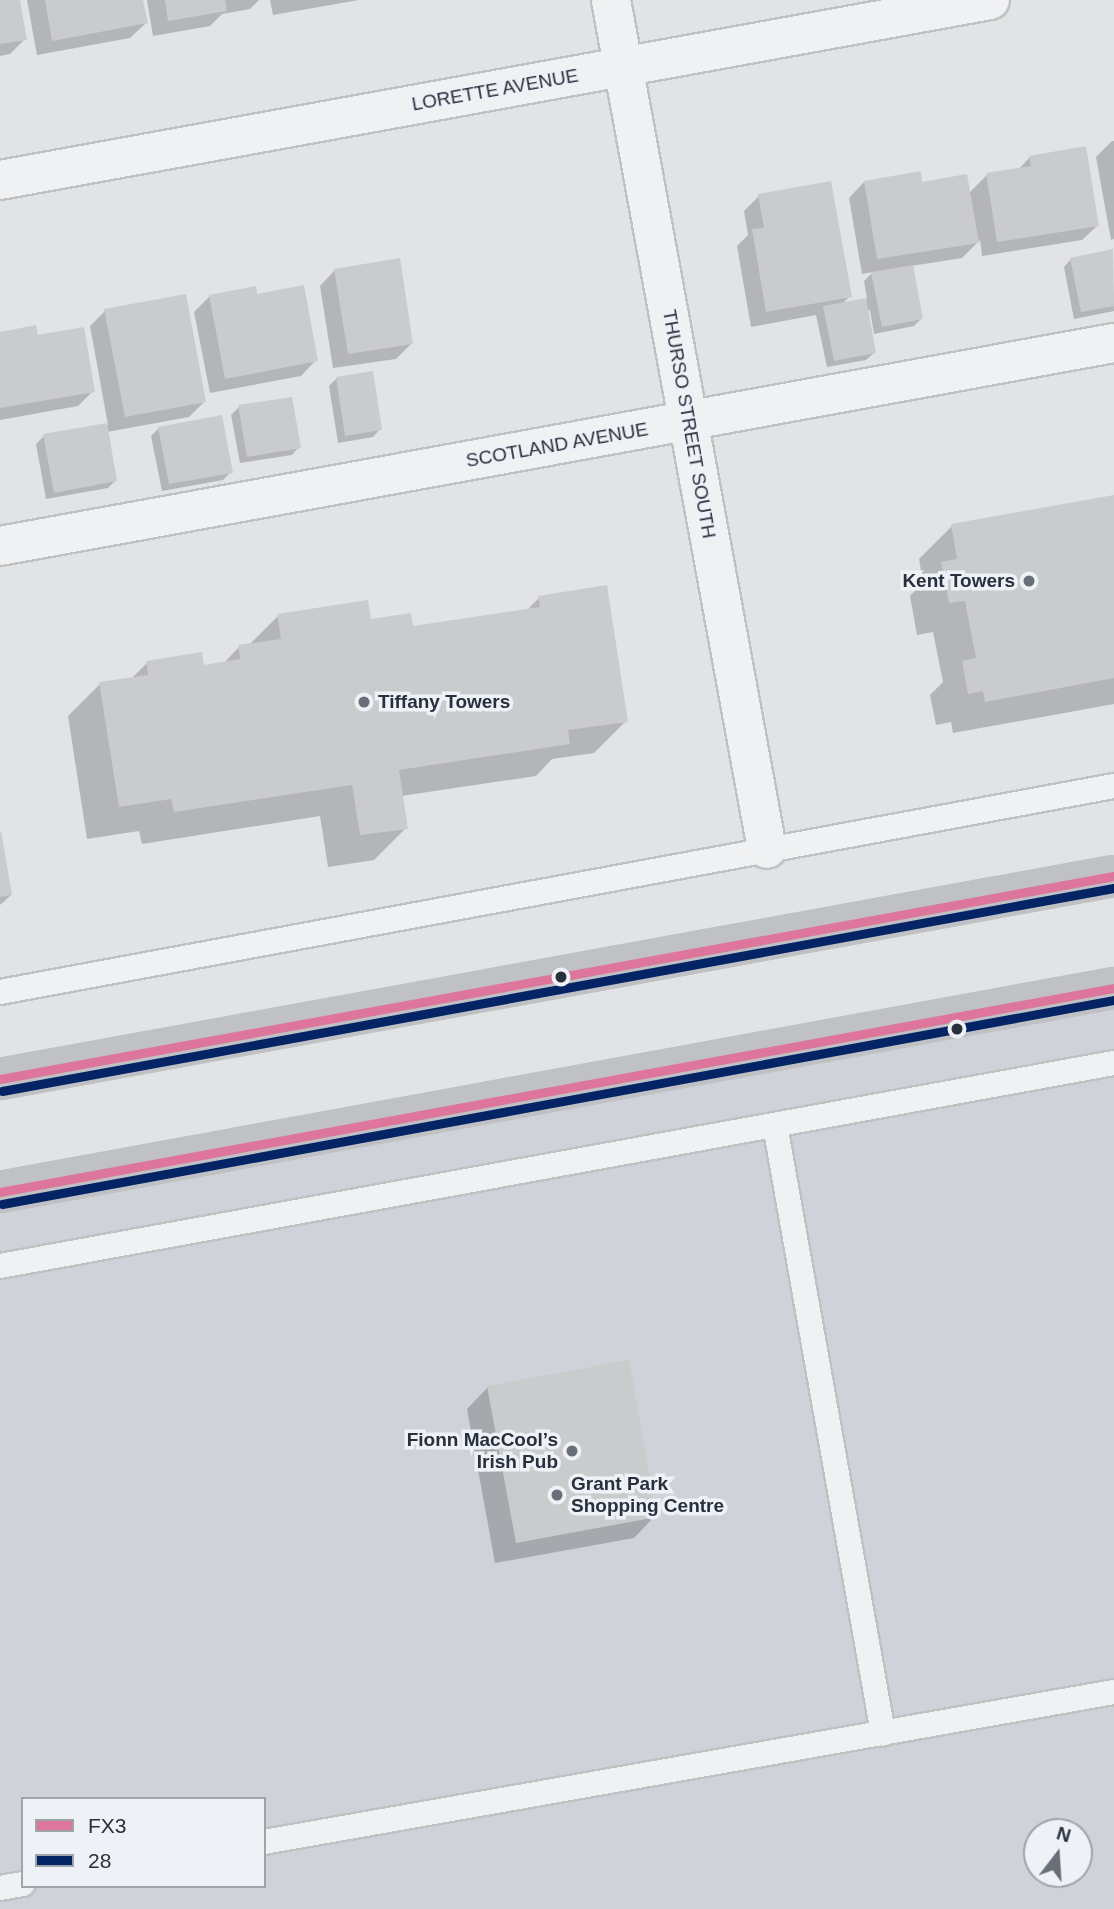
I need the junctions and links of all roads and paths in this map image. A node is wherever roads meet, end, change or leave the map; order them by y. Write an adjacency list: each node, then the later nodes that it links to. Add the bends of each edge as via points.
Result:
1 (611, 0): 3 (street, THURSO STREET SOUTH)
2 (990, 0): 3 (street, LORETTE AVENUE)
3 (623, 67): 4 (street, LORETTE AVENUE); 6 (street, THURSO STREET SOUTH)
4 (0, 180)
5 (1114, 343): 6 (street, SCOTLAND AVENUE)
6 (688, 421): 7 (street, SCOTLAND AVENUE); 9 (street, THURSO STREET SOUTH)
7 (0, 546)
8 (1114, 786): 9 (lane)
9 (767, 849): 12 (lane)
10 (1114, 876): 14 (main road)
11 (1114, 988): 16 (main road)
12 (0, 992)
13 (1114, 1063): 15 (lane)
14 (0, 1079)
15 (775, 1125): 17 (lane); 19 (lane)
16 (0, 1192)
17 (0, 1266)
18 (1114, 1692): 19 (lane)
19 (883, 1733): 20 (lane)
20 (266, 1842)
21 (21, 1884): 22 (lane)
22 (0, 1888)

